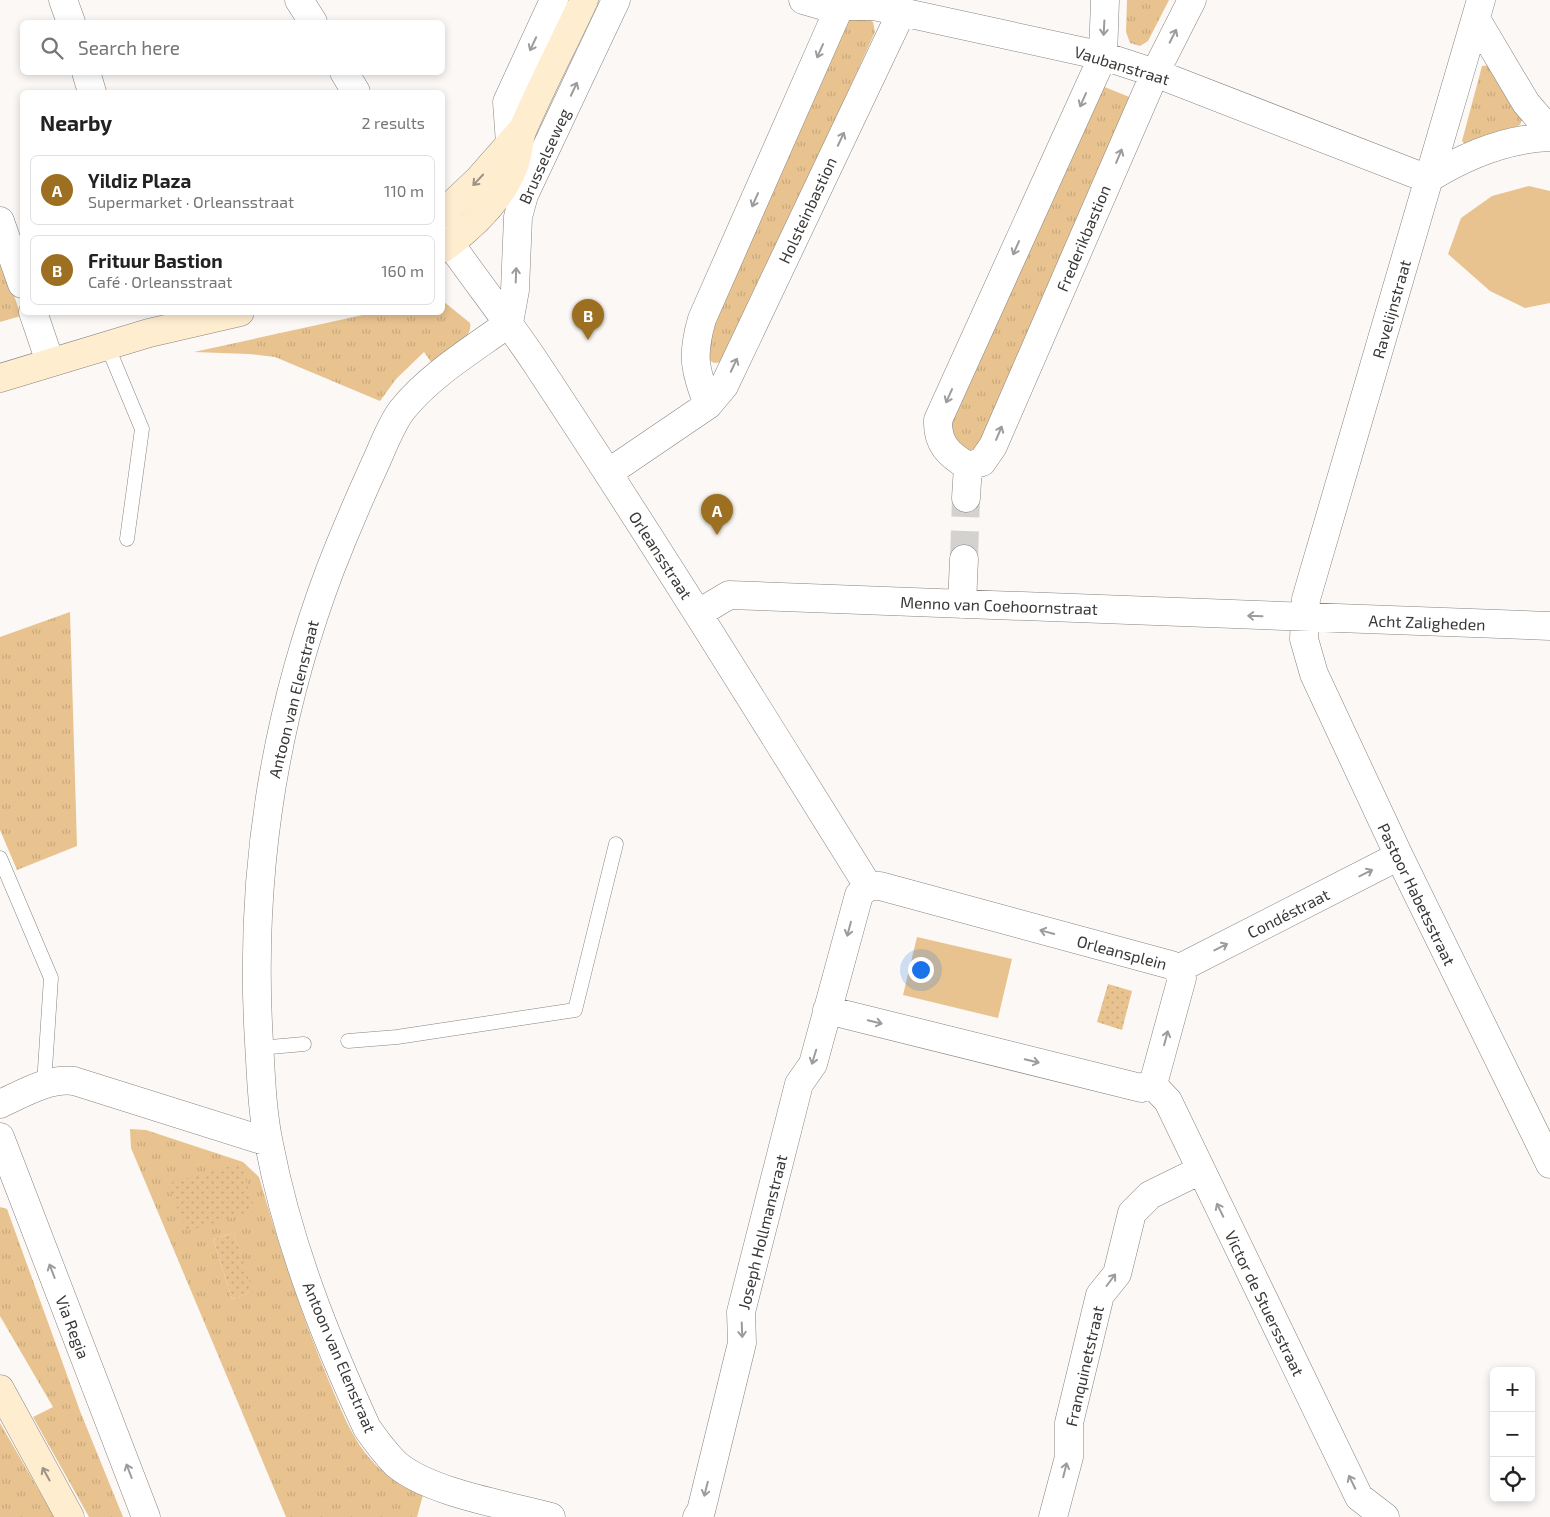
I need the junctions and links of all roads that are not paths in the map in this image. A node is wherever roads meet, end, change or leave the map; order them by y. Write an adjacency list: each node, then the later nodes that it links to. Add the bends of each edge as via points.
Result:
1 (299, 0): 11 (street)
2 (554, 0): 19 (street, Brusselseweg, one-way to 19, via 507,102)
3 (584, 0): 19 (street, Brusselseweg)
4 (616, 0): 28 (street, Brusselseweg, one-way to 4, via 515,290 518,217 524,194)
5 (803, 0): 8 (street, Vaubanstraat, via 824,6)
6 (1106, 0): 12 (street, one-way to 12)
7 (1192, 0): 13 (street, Frederikbastion, one-way to 7)
8 (840, 6): 10 (street, Vaubanstraat, via 874,6); 32 (street, one-way to 32, via 702,319 695,344 695,370)
9 (1478, 10): 18 (street, via 1526,103); 21 (street, Ravelijnstraat)
10 (902, 12): 12 (street, Vaubanstraat); 32 (street, Holsteinbastion, one-way to 10, via 724,386)
11 (312, 20)
12 (1103, 56): 13 (street, Vaubanstraat); 33 (street, one-way to 33, via 938,420 939,437 944,447 951,456)
13 (1155, 73): 21 (street, Vaubanstraat); 33 (street, Frederikbastion, one-way to 13, via 982,462 993,446)
14 (87, 75): 16 (street)
15 (346, 75): 17 (street)
16 (91, 90)
17 (355, 90)
18 (1550, 131)
19 (516, 137): 22 (street, Brusselseweg, one-way to 22); 24 (street, Brusselseweg, via 515,164 506,182 488,208)
20 (1550, 137): 21 (street, via 1513,140 1450,165)
21 (1428, 179): 40 (street, Ravelijnstraat, via 1309,590)
22 (445, 211)
23 (0, 221): 25 (street)
24 (445, 242): 28 (street, Orleansstraat)
25 (20, 278)
26 (34, 315): 30 (street)
27 (227, 315): 29 (street)
28 (508, 323): 34 (street, Orleansstraat); 50 (street, Antoon van Elenstraat, via 420,390 398,414 338,548 314,616 291,693 268,802 257,924)
29 (107, 345): 30 (street); 36 (lane, via 142,430)
30 (50, 362): 31 (street)
31 (0, 378)
32 (708, 406): 34 (street, Holsteinbastion)
33 (968, 466): 35 (street)
34 (608, 473): 39 (street, Orleansstraat)
35 (966, 498)
36 (127, 539)
37 (964, 559): 38 (street)
38 (962, 604): 39 (street, Menno van Coehoornstraat, via 729,595); 40 (street, Menno van Coehoornstraat, one-way to 38)
39 (699, 613): 45 (street, Orleansstraat)
40 (1304, 618): 41 (street, Acht Zaligheden); 43 (street, Pastoor Habetsstraat, via 1311,667)
41 (1550, 626)
42 (616, 844): 48 (lane, via 575,1010 397,1037)
43 (1399, 856): 46 (street, Condéstraat, one-way to 43); 56 (street, Pastoor Habetsstraat)
44 (0, 858): 51 (lane, via 51,978)
45 (868, 886): 46 (street, Orleansplein, one-way to 45, via 899,891); 47 (street, one-way to 47, via 859,895)
46 (1178, 969): 52 (street, Orleansplein, one-way to 46, via 1182,978)
47 (827, 1010): 52 (street, one-way to 52, via 1141,1088); 62 (street, Joseph Hollmanstraat, one-way to 62, via 812,1064 796,1094 741,1312 742,1343)
48 (348, 1041)
49 (304, 1044): 50 (lane)
50 (259, 1048): 54 (street, Antoon van Elenstraat)
51 (44, 1084): 53 (street); 54 (street, via 74,1081)
52 (1152, 1084): 57 (street, Victor de Stuersstraat, via 1168,1101)
53 (0, 1104)
54 (268, 1142): 61 (street, Antoon van Elenstraat, via 311,1294 349,1389 376,1443 397,1464 424,1481)
55 (2, 1152): 60 (street, Via Regia, one-way to 55)
56 (1550, 1164)
57 (1201, 1170): 63 (street, Franquinetstraat, one-way to 57, via 1069,1457 1069,1423 1100,1295 1116,1274 1132,1213 1150,1195); 64 (street, Victor de Stuersstraat, one-way to 57, via 1359,1497)
58 (0, 1389): 59 (street, one-way to 58)
59 (70, 1517)
60 (146, 1517)
61 (551, 1517)
62 (698, 1517)
63 (1054, 1517)
64 (1385, 1517)

